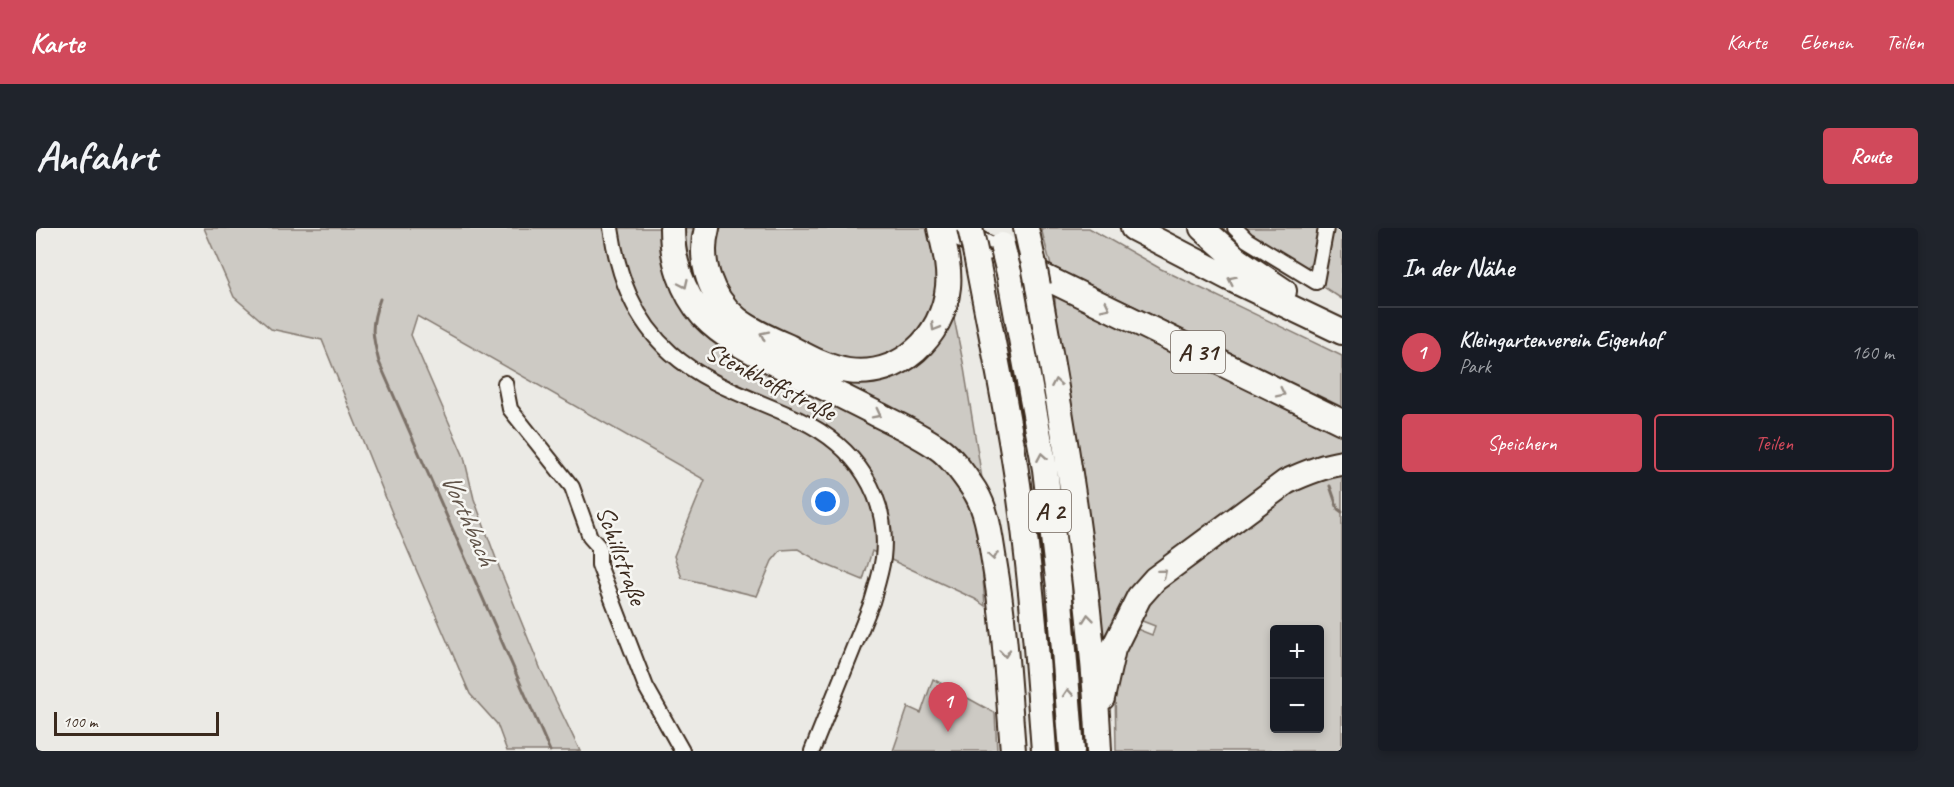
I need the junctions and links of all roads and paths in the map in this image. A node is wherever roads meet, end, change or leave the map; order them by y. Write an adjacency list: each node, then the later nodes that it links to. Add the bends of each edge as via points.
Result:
1 (611, 228): 20 (street, Stenkhoffstraße, via 623,284 659,341 704,377 803,421 834,440 857,461 879,502 884,531 879,577)
2 (672, 228): 21 (highway, one-way to 21, via 675,264 682,283 718,330 764,358 938,447 976,493 989,528 1000,594)
3 (707, 228): 10 (highway, one-way to 3, via 948,271 946,298 936,327 914,353 900,362 867,371 850,371 820,363 736,318 723,304 706,272)
4 (970, 228): 22 (highway, A 2, bridge, via 1005,401 1021,505)
5 (1026, 228): 12 (highway, bridge, via 1033,260)
6 (1133, 228): 14 (highway, one-way to 6)
7 (1202, 228): 13 (highway, via 1238,260)
8 (1235, 228): 9 (street, via 1316,282)
9 (1326, 228)
10 (943, 232): 12 (highway)
11 (1000, 237): 23 (highway, A 2, one-way to 11, bridge, via 1045,469)
12 (1046, 284): 16 (highway, A 31, one-way to 16); 18 (highway, one-way to 12, via 1079,530)
13 (1342, 327)
14 (1342, 332)
15 (505, 383): 19 (street, Schillstraße, via 510,409 572,488 590,537 599,547 599,566 646,687)
16 (1342, 422)
17 (1342, 463): 18 (highway, one-way to 17, via 1113,649 1139,597 1155,579 1286,482)
18 (1098, 718): 24 (highway)
19 (682, 751)
20 (812, 751)
21 (1013, 751)
22 (1044, 751)
23 (1072, 751)
24 (1099, 751)

